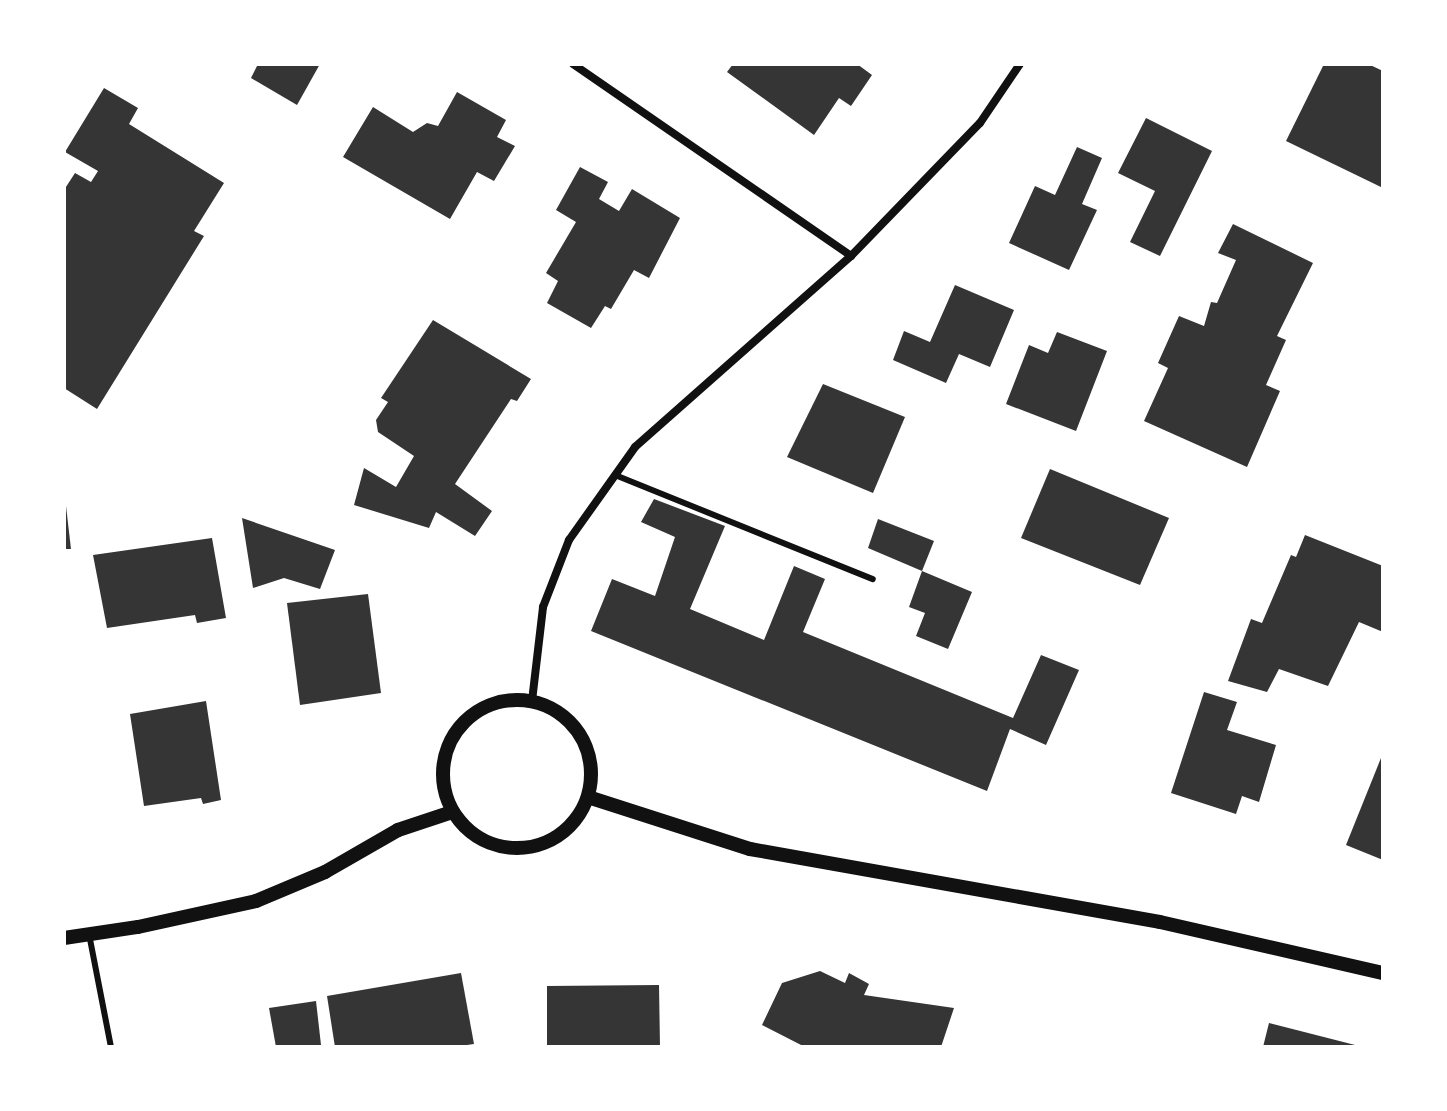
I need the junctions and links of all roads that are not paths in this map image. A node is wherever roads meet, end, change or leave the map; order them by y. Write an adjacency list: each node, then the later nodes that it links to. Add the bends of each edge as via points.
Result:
1 (573, 64): 3 (street)
2 (1020, 64): 3 (street, via 980,123)
3 (851, 256): 4 (street, via 635,447)
4 (615, 475): 5 (lane); 6 (street, via 569,540 543,607)
5 (873, 579)
6 (532, 701): 7 (street, via 560,713 581,736 590,765); 8 (street, via 497,702 467,718 447,746 442,780)
7 (588, 797): 8 (street, via 571,826 552,839 508,849 476,837); 11 (street, via 750,849 1160,922)
8 (452, 812): 9 (street, via 398,830 325,872 256,901)
9 (89, 934): 10 (street); 12 (lane)
10 (64, 938)
11 (1383, 973)
12 (111, 1047)

